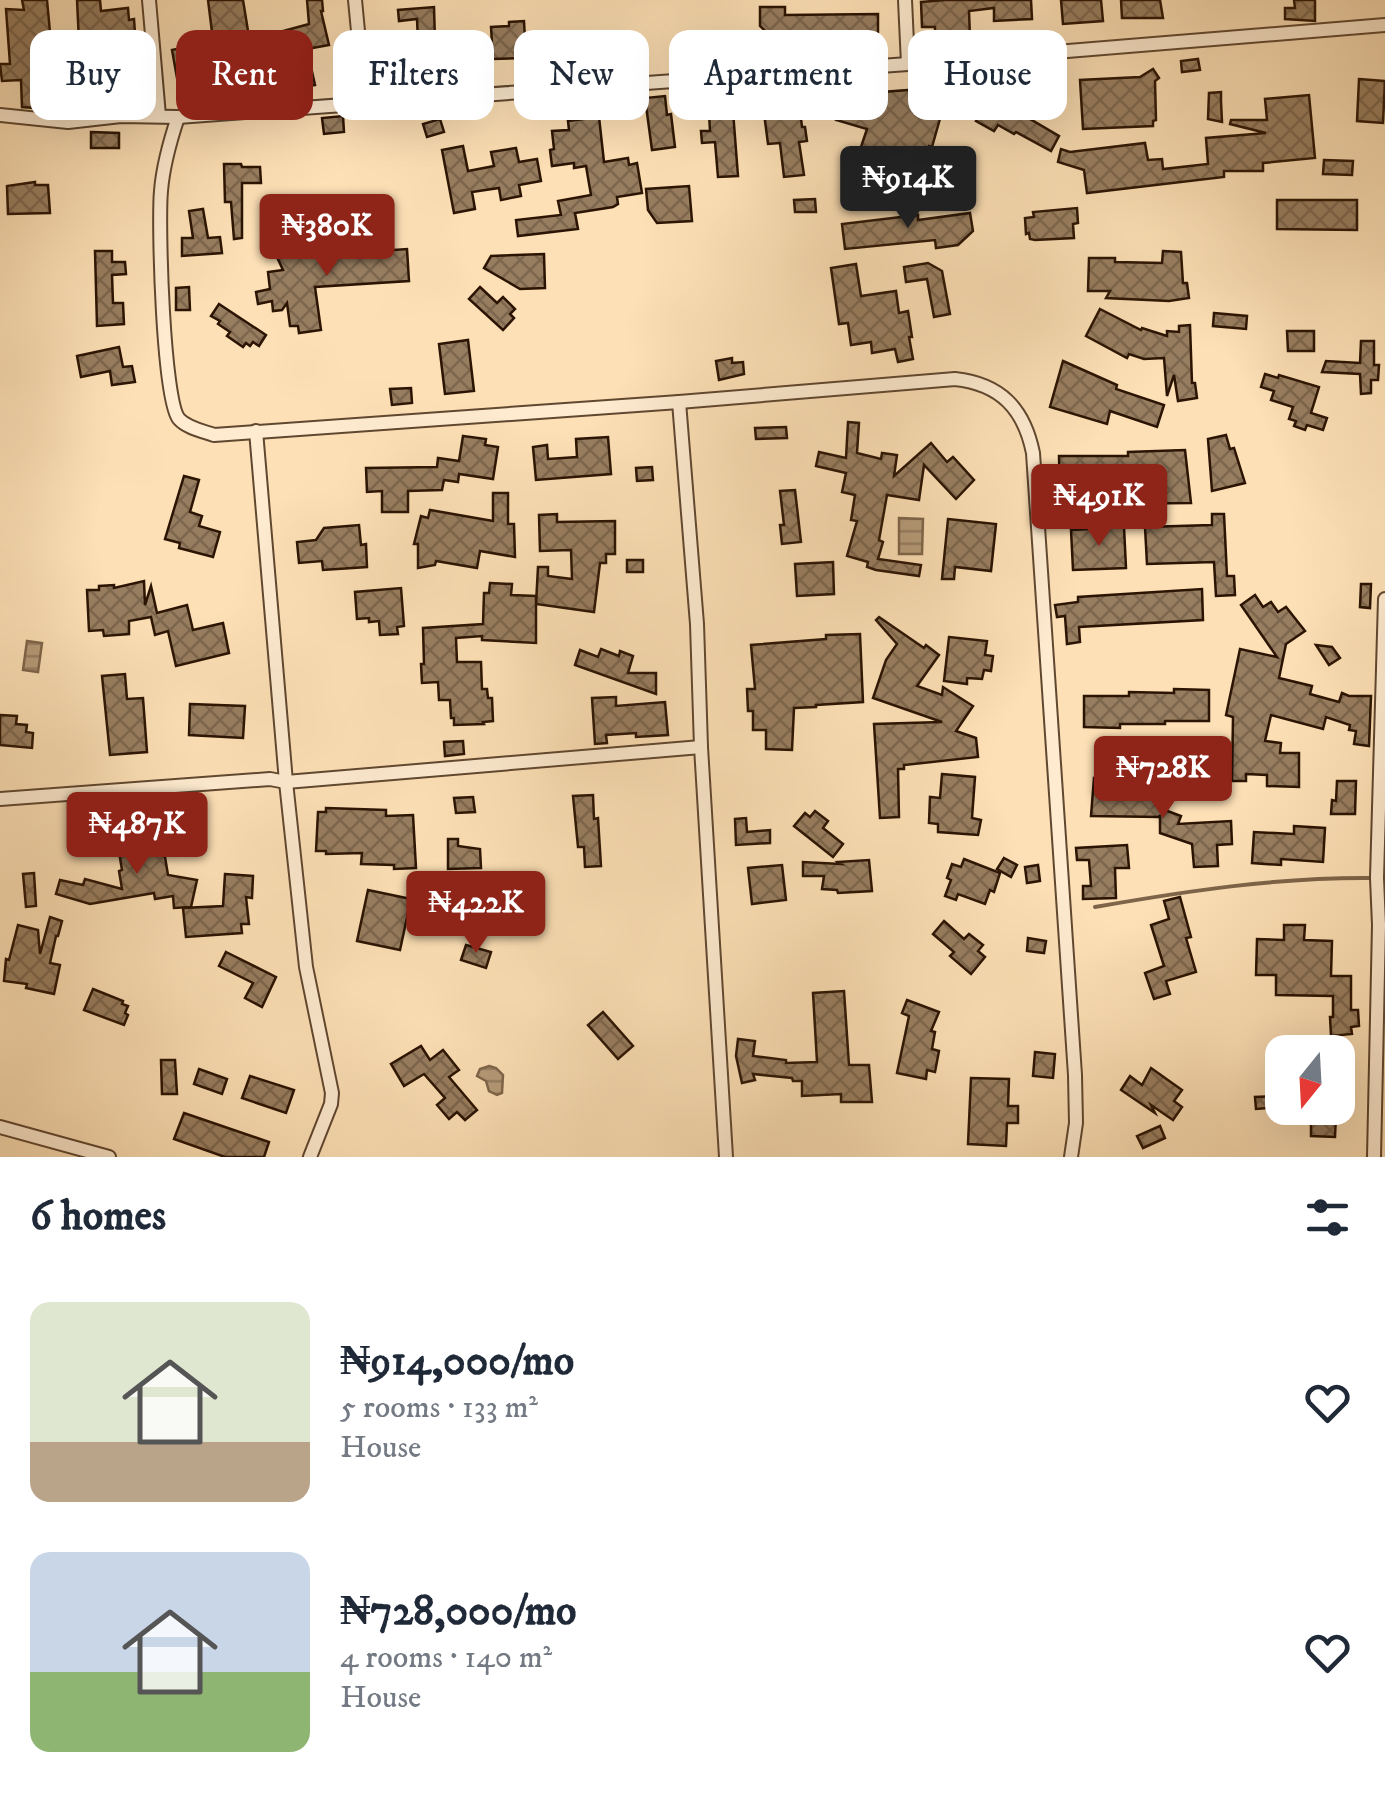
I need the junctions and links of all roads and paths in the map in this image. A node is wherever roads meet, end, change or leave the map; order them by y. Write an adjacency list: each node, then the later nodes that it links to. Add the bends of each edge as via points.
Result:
1 (148, 0): 10 (street)
2 (355, 0): 5 (street)
3 (905, 0): 7 (street)
4 (1385, 25): 6 (street)
5 (358, 30)
6 (1067, 51)
7 (908, 64): 8 (street)
8 (494, 94)
9 (0, 115): 10 (street, via 68,122)
10 (159, 116): 11 (street)
11 (176, 117)
12 (177, 120): 14 (street, via 160,212 172,404 178,419 194,429 214,435)
13 (679, 402): 14 (street); 16 (street); 23 (street, via 955,379 990,388 1024,421 1033,453 1075,1075)
14 (256, 431): 17 (street)
15 (1385, 599): 24 (street)
16 (701, 747): 17 (street); 22 (street)
17 (286, 782): 18 (street); 21 (street, via 306,968 332,1094)
18 (0, 799)
19 (0, 1127): 20 (street)
20 (109, 1157)
21 (310, 1157)
22 (726, 1157)
23 (1071, 1157)
24 (1374, 1157)

